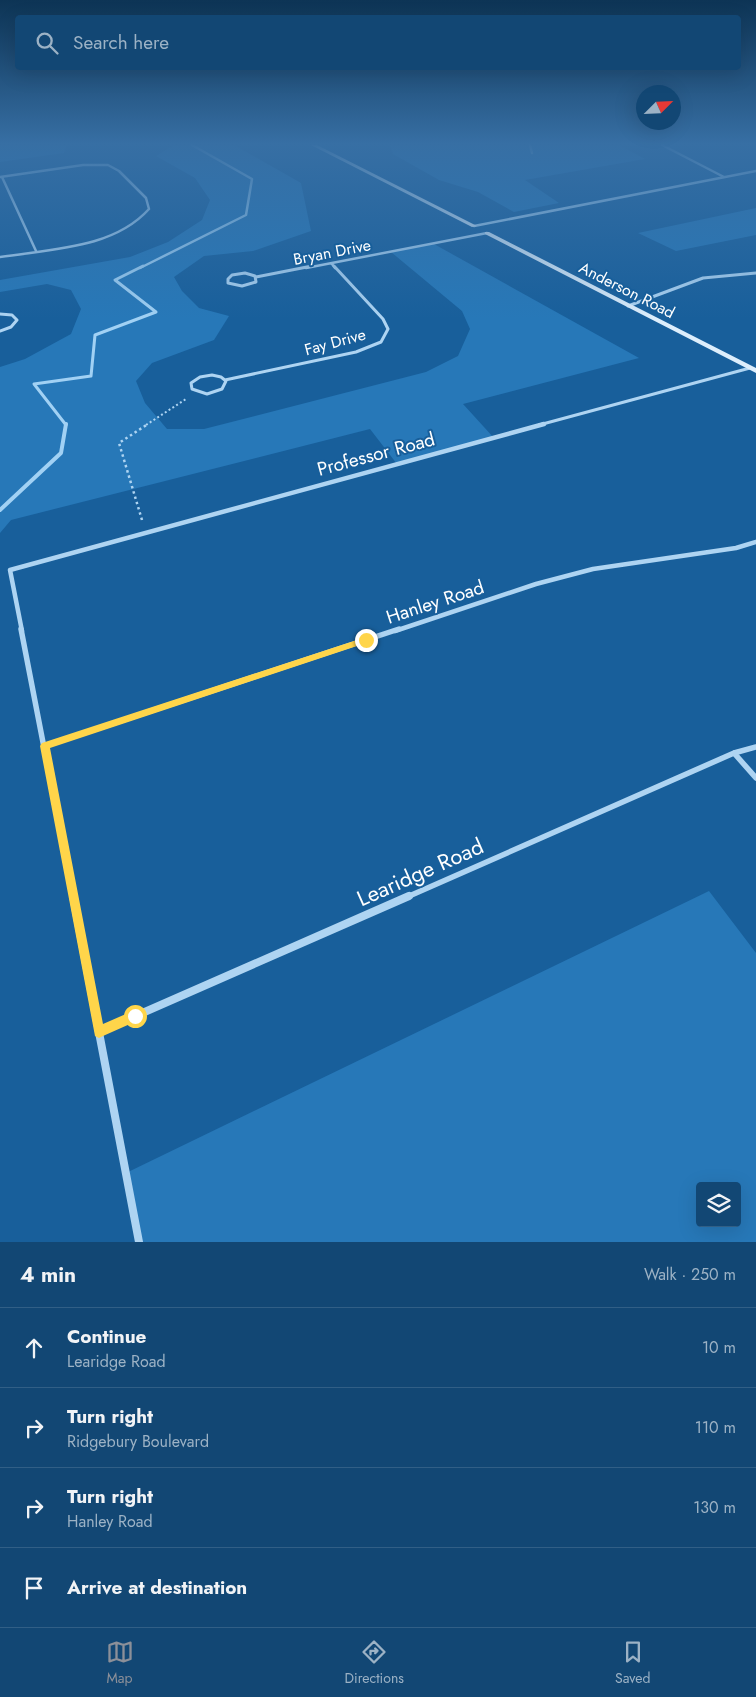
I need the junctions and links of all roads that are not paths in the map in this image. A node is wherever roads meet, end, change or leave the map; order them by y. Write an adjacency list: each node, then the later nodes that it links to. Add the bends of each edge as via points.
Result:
1 (13, 203): 7 (street)
2 (147, 203): 7 (street, via 149,209 144,218 104,239)
3 (428, 203): 5 (street)
4 (592, 203): 5 (street)
5 (474, 226): 6 (street)
6 (487, 233): 9 (street, Bryan Drive); 12 (street, Anderson Road)
7 (36, 251): 8 (street)
8 (0, 257)
9 (332, 264): 11 (street, Bryan Drive); 16 (street, Fay Drive, via 383,319 388,329 381,342 356,352)
10 (756, 273): 12 (street, via 703,278)
11 (256, 277): 11 (street, via 240,273 227,281 234,286 247,286 256,282)
12 (628, 306): 15 (street, Anderson Road)
13 (0, 314): 14 (street, via 12,315 18,320)
14 (0, 331)
15 (753, 370): 18 (street, Professor Road, via 10,570)
16 (226, 380): 16 (street, via 217,375 206,375 194,380 191,386 198,393 214,393 225,387)
17 (756, 542): 18 (street, Hanley Road, via 736,548 593,569 536,584)
18 (45, 746): 22 (street)
19 (756, 747): 20 (street, Learidge Road)
20 (734, 753): 21 (street); 22 (street, Learidge Road)
21 (756, 778)
22 (99, 1032): 23 (street)
23 (139, 1242)

